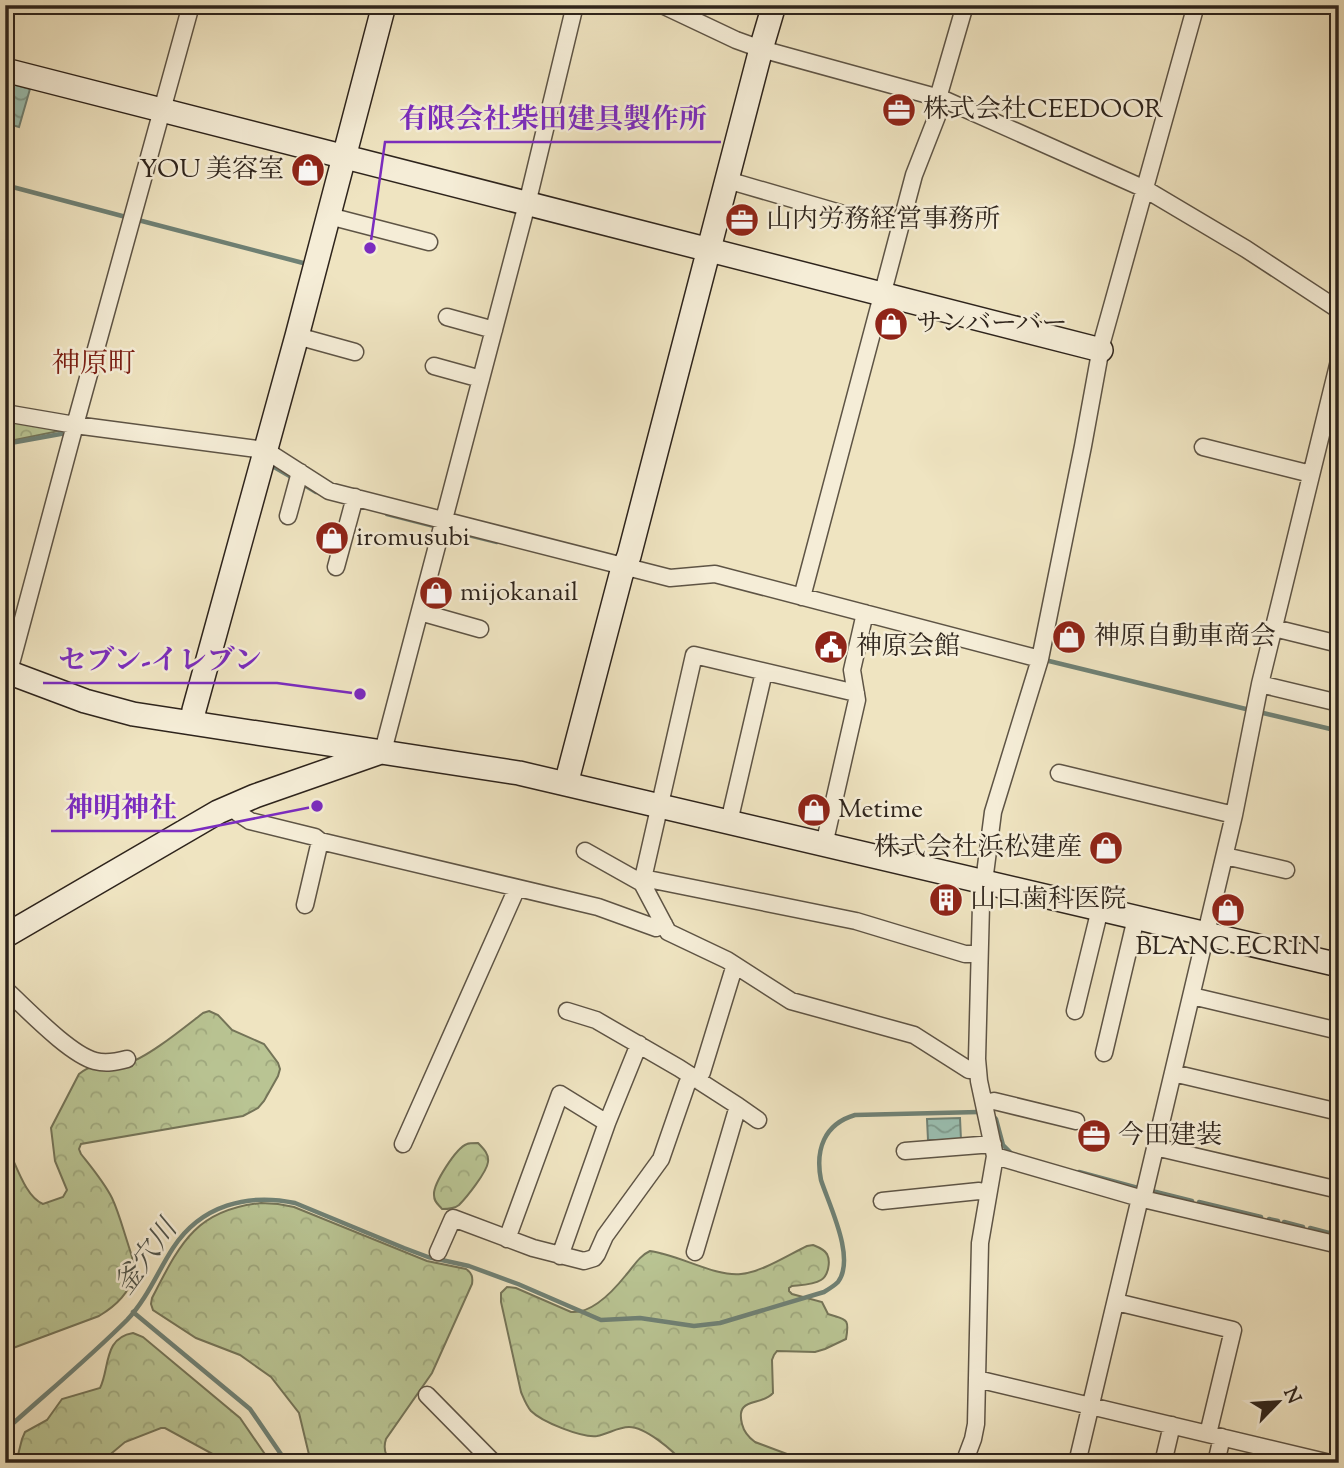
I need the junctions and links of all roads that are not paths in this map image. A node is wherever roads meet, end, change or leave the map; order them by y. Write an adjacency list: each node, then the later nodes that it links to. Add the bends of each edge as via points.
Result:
1 (191, 5): 11 (street)
2 (384, 5): 12 (street)
3 (575, 5): 15 (street)
4 (662, 5): 8 (street)
5 (774, 5): 8 (street)
6 (965, 5): 10 (street)
7 (1196, 5): 14 (street)
8 (761, 48): 10 (street); 13 (street)
9 (5, 70): 11 (street)
10 (940, 99): 14 (street); 20 (street)
11 (162, 110): 12 (street); 31 (street)
12 (344, 157): 15 (street); 16 (street)
13 (727, 180): 17 (street); 19 (street)
14 (1145, 189): 21 (street); 25 (street)
15 (527, 204): 19 (street); 23 (street)
16 (329, 216): 18 (street); 24 (street)
17 (854, 216)
18 (429, 242)
19 (709, 250): 20 (street); 39 (street)
20 (882, 295): 25 (street); 41 (street)
21 (1339, 310)
22 (447, 317): 23 (street)
23 (494, 330): 29 (street)
24 (297, 337): 26 (street); 33 (street)
25 (1101, 350): 47 (street)
26 (355, 352)
27 (1339, 361): 35 (street)
28 (434, 366): 29 (street)
29 (481, 379): 38 (street)
30 (5, 413): 31 (street)
31 (75, 425): 33 (street); 49 (street)
32 (1203, 447): 35 (street)
33 (265, 450): 34 (street); 53 (street)
34 (300, 472): 36 (street, via 329,491); 37 (street)
35 (1311, 474): 44 (street)
36 (355, 497): 38 (street); 40 (street)
37 (288, 516)
38 (444, 520): 39 (street); 42 (street)
39 (625, 566): 41 (street, via 670,578 715,574); 56 (street)
40 (336, 567)
41 (802, 597): 43 (street)
42 (419, 612): 45 (street); 54 (street)
43 (865, 613): 47 (street); 51 (street, via 852,670)
44 (1274, 628): 46 (street); 50 (street)
45 (480, 629)
46 (1339, 644)
47 (1040, 659): 67 (street, via 993,812)
48 (764, 672): 51 (street); 58 (street, via 694,655); 60 (street)
49 (6, 676): 53 (street, via 100,706)
50 (1260, 684): 52 (street); 59 (street)
51 (856, 694): 62 (street)
52 (1339, 703)
53 (192, 723): 54 (street)
54 (383, 751): 56 (street); 57 (street)
55 (1059, 773): 59 (street)
56 (566, 784): 58 (street)
57 (234, 804): 61 (street, via 250,821); 74 (street)
58 (659, 806): 60 (street); 66 (street)
59 (1234, 815): 64 (street)
60 (729, 822): 62 (street)
61 (320, 841): 68 (street); 69 (street)
62 (824, 845): 67 (street)
63 (585, 851): 66 (street)
64 (1225, 856): 65 (street); 73 (street)
65 (1286, 870)
66 (642, 881): 72 (street); 75 (street, via 856,921 965,954)
67 (983, 882): 70 (street); 75 (street)
68 (517, 888): 72 (street, via 598,907 656,928); 95 (street)
69 (304, 905)
70 (1100, 909): 71 (street); 81 (street)
71 (1136, 918): 73 (street); 84 (street)
72 (664, 924): 76 (street, via 668,932)
73 (1207, 934): 77 (street); 79 (street)
74 (5, 936)
75 (979, 954): 86 (street)
76 (736, 965): 86 (street, via 791,1001 914,1035 969,1070); 88 (street, via 702,1072)
77 (1339, 965)
78 (5, 989): 85 (street, via 83,1056 97,1061)
79 (1192, 996): 82 (street); 87 (street)
80 (568, 1011): 83 (street, via 596,1020)
81 (1075, 1011)
82 (1339, 1031)
83 (639, 1044): 88 (street); 94 (street)
84 (1104, 1053)
85 (127, 1059)
86 (978, 1070): 89 (street)
87 (1173, 1073): 91 (street); 96 (street)
88 (695, 1078): 90 (street); 107 (street, via 687,1084 662,1159 594,1258 584,1261)
89 (984, 1103): 93 (street, via 995,1101); 97 (street)
90 (738, 1106): 92 (street); 106 (street)
91 (1339, 1112)
92 (758, 1120)
93 (1076, 1121)
94 (607, 1123): 103 (street, via 560,1094); 107 (street)
95 (403, 1144)
96 (1155, 1147): 99 (street); 101 (street)
97 (994, 1150): 98 (street); 100 (street); 101 (street)
98 (905, 1151)
99 (1339, 1190)
100 (988, 1193): 102 (street); 109 (street, via 979,1243)
101 (1141, 1198): 104 (street); 108 (street)
102 (882, 1201)
103 (507, 1239): 105 (street, via 453,1218); 107 (street)
104 (1339, 1245)
105 (438, 1252)
106 (695, 1252)
107 (560, 1256)
108 (1116, 1302): 111 (street); 113 (street, via 1233,1330)
109 (977, 1379): 111 (street); 115 (street, via 976,1424)
110 (427, 1395): 114 (street)
111 (1091, 1406): 112 (street); 116 (street)
112 (1172, 1425): 113 (street); 117 (street)
113 (1215, 1435): 118 (street); 119 (street)
114 (494, 1463)
115 (964, 1463)
116 (1077, 1463)
117 (1163, 1463)
118 (1216, 1463)
119 (1330, 1463)

